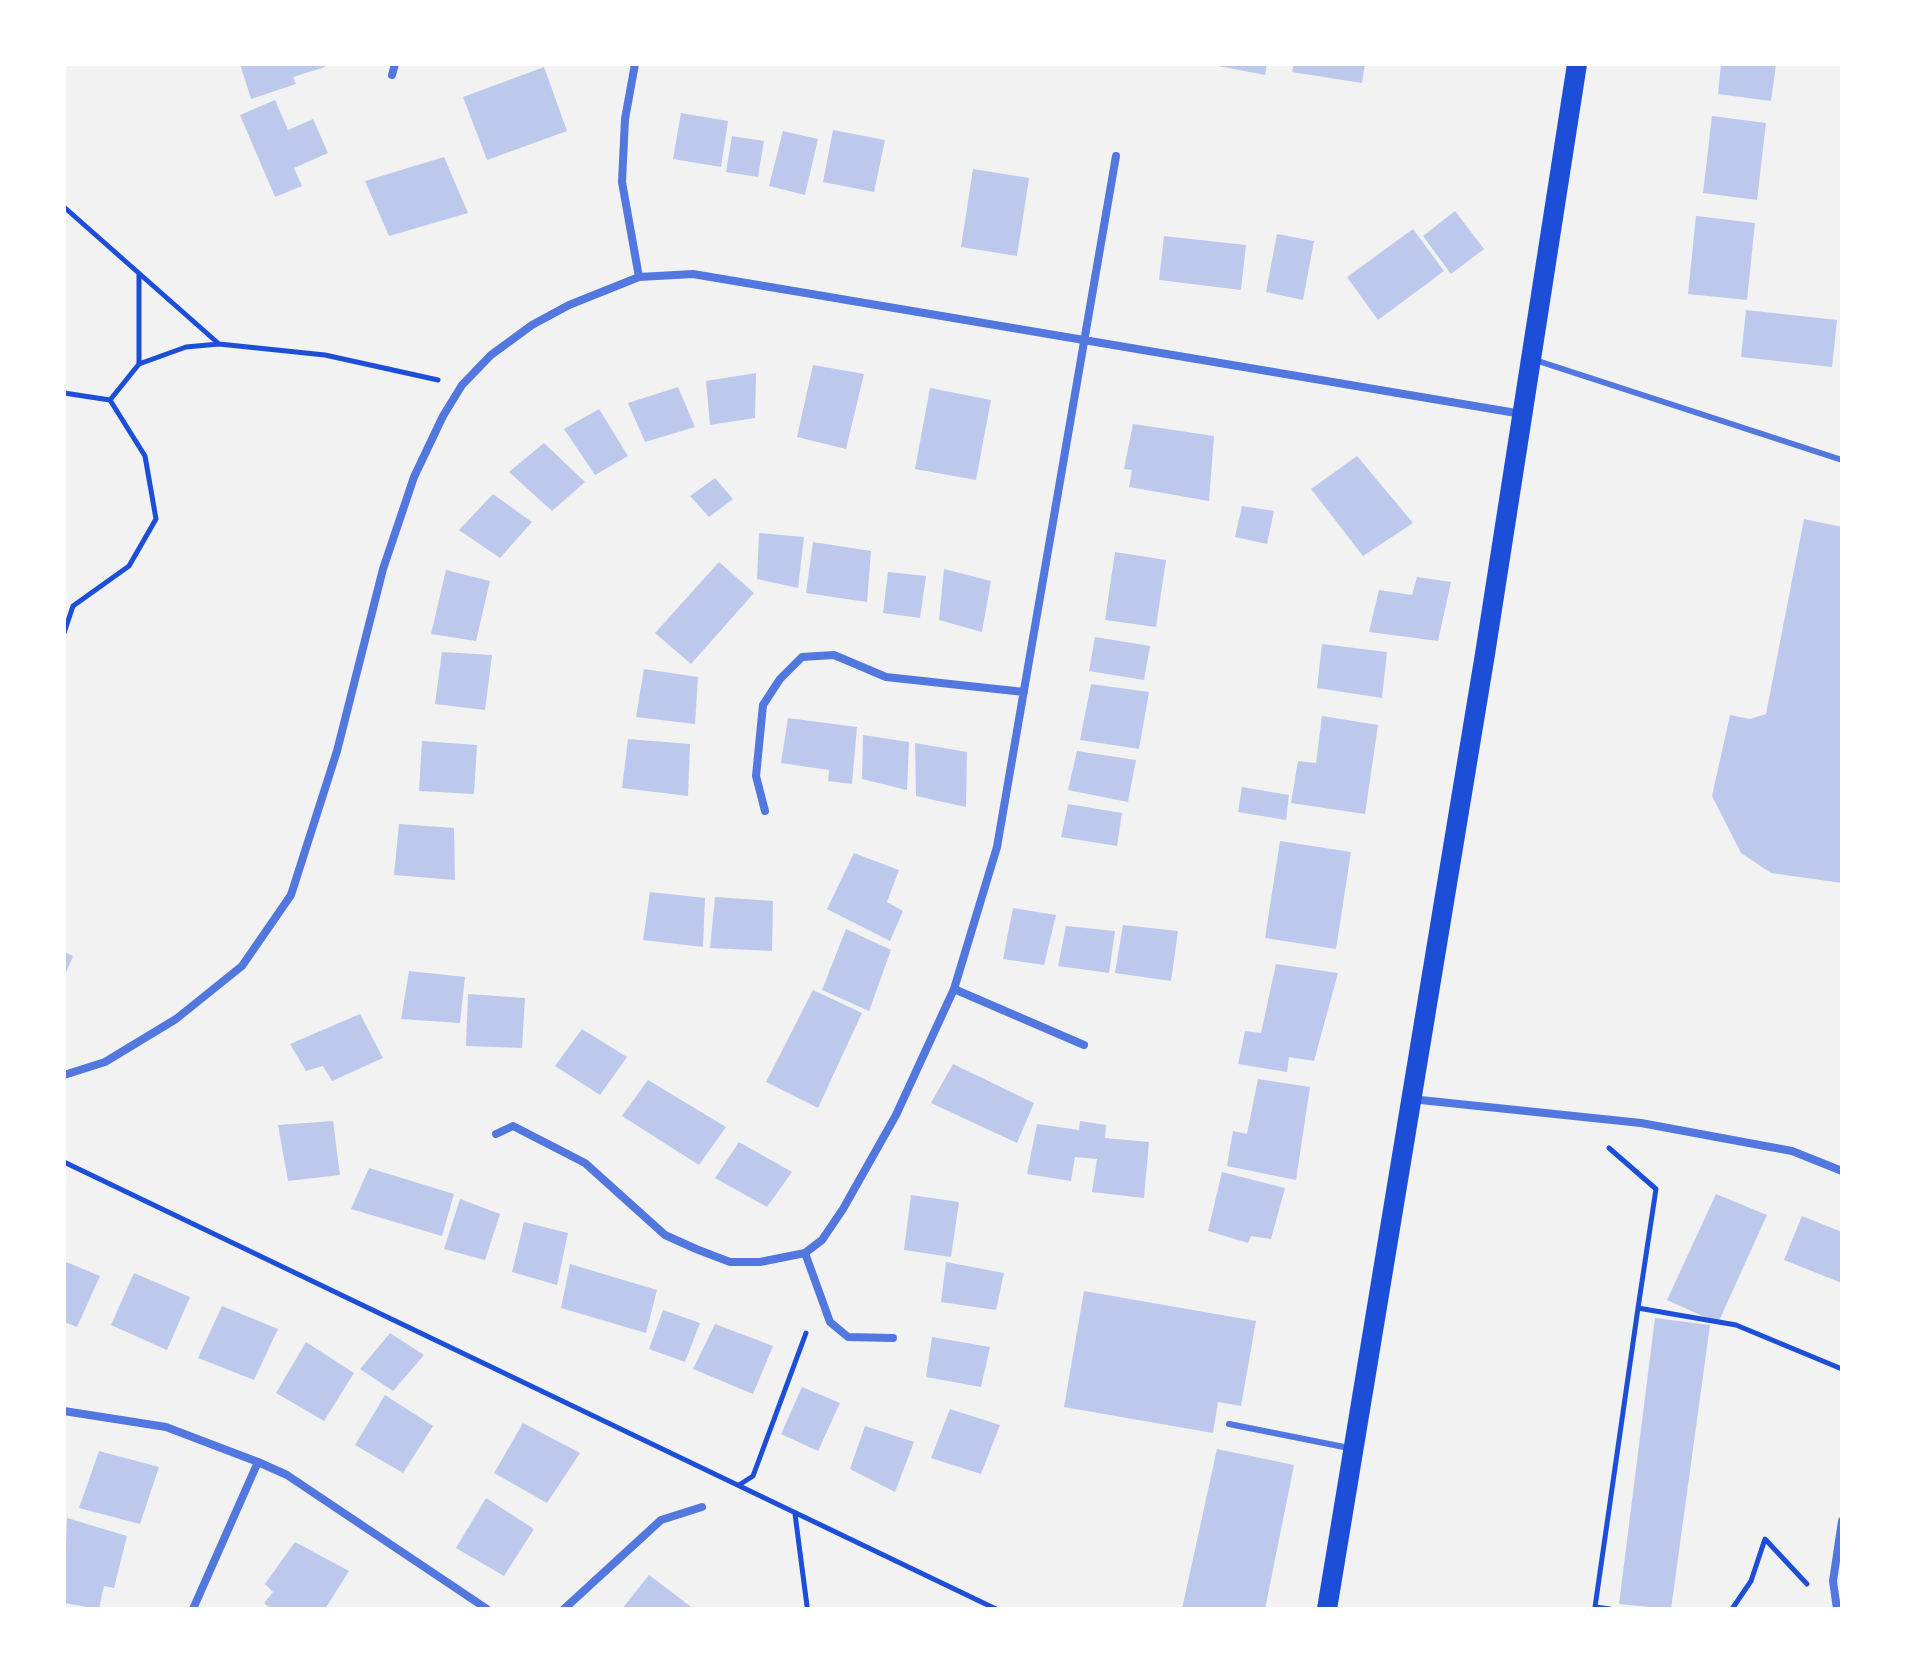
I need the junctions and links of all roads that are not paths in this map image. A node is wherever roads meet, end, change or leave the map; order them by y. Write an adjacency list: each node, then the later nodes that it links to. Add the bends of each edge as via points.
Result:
1 (395, 64): 4 (street)
2 (635, 64): 6 (street, via 622,182)
3 (1577, 64): 8 (main road)
4 (392, 75)
5 (1116, 156): 7 (street)
6 (639, 277): 7 (street, via 693,274); 15 (street, via 532,325 491,355 462,385 443,416 414,477 392,543 337,751 291,895 242,966 187,1010 105,1062)
7 (1086, 339): 9 (street); 11 (street)
8 (1532, 359): 9 (main road); 10 (lane)
9 (1522, 414): 16 (main road)
10 (1842, 460)
11 (1024, 692): 12 (street, via 886,677 834,655 802,657 763,705 756,776); 13 (street, via 997,847)
12 (765, 811)
13 (954, 989): 14 (street); 19 (street, via 896,1115 843,1209 822,1240)
14 (1084, 1045)
15 (64, 1075)
16 (1410, 1099): 18 (street, via 1641,1123 1792,1151); 23 (main road)
17 (496, 1134): 19 (street, via 513,1126 559,1148 585,1163 665,1235 696,1249 730,1262)
18 (1842, 1171)
19 (805, 1253): 20 (street, via 830,1322 848,1337)
20 (893, 1338)
21 (64, 1411): 24 (street, via 166,1427)
22 (1229, 1424): 23 (lane)
23 (1352, 1449): 30 (main road)
24 (258, 1462): 27 (street); 28 (street, via 287,1475)
25 (702, 1507): 29 (street, via 661,1520)
26 (1842, 1521): 31 (street, via 1833,1581)
27 (193, 1609)
28 (487, 1609)
29 (564, 1609)
30 (1327, 1609)
31 (1837, 1609)

